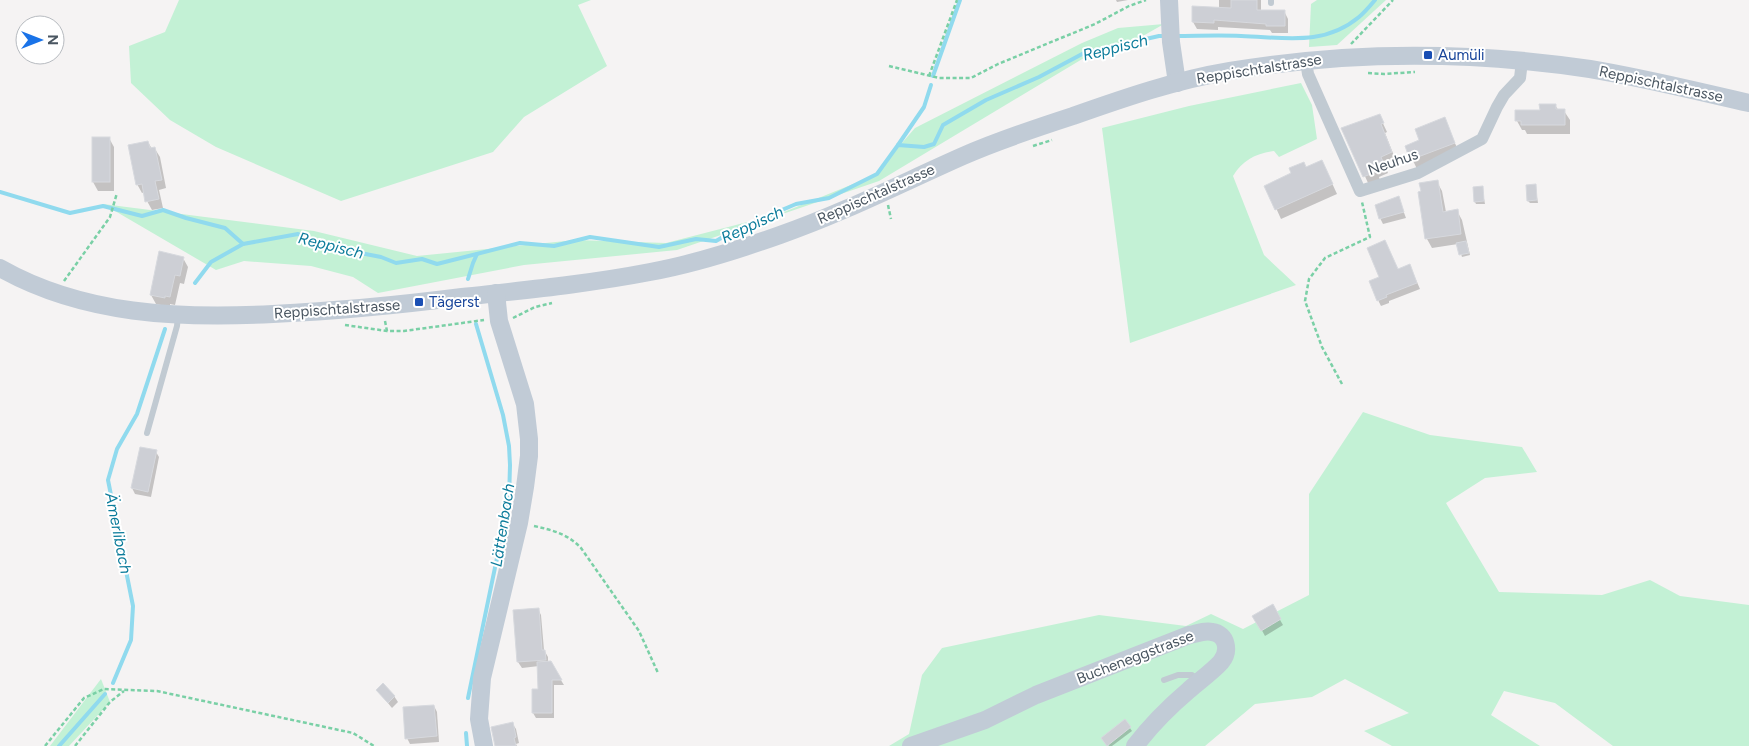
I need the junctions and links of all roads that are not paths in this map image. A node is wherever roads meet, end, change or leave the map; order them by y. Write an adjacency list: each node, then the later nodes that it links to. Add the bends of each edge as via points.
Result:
1 (1170, 0): 4 (main road)
2 (1306, 61): 3 (main road, Reppischtalstrasse, via 1428,55); 3 (street, Neuhus, via 1308,74 1360,191 1418,173 1482,139 1504,95 1520,78); 4 (main road, Reppischtalstrasse, via 1228,71)
3 (1522, 61): 5 (main road, Reppischtalstrasse, via 1650,80)
4 (1176, 83): 7 (main road, Reppischtalstrasse, via 1001,141 842,210 719,256 600,281)
5 (1749, 104)
6 (0, 268): 8 (main road, Reppischtalstrasse, via 56,293 118,309)
7 (496, 293): 8 (main road, Reppischtalstrasse, via 343,310); 12 (main road, via 499,321 521,388 529,439 519,523 482,678 479,719)
8 (178, 315): 9 (lane)
9 (147, 433)
10 (1164, 680): 11 (lane, via 1192,675)
11 (1199, 681): 13 (main road, Bucheneggstrasse, via 1225,656 1226,644 1219,634 1189,635 1036,695 985,720); 14 (main road, Bucheneggstrasse)
12 (484, 746)
13 (911, 746)
14 (1135, 746)

